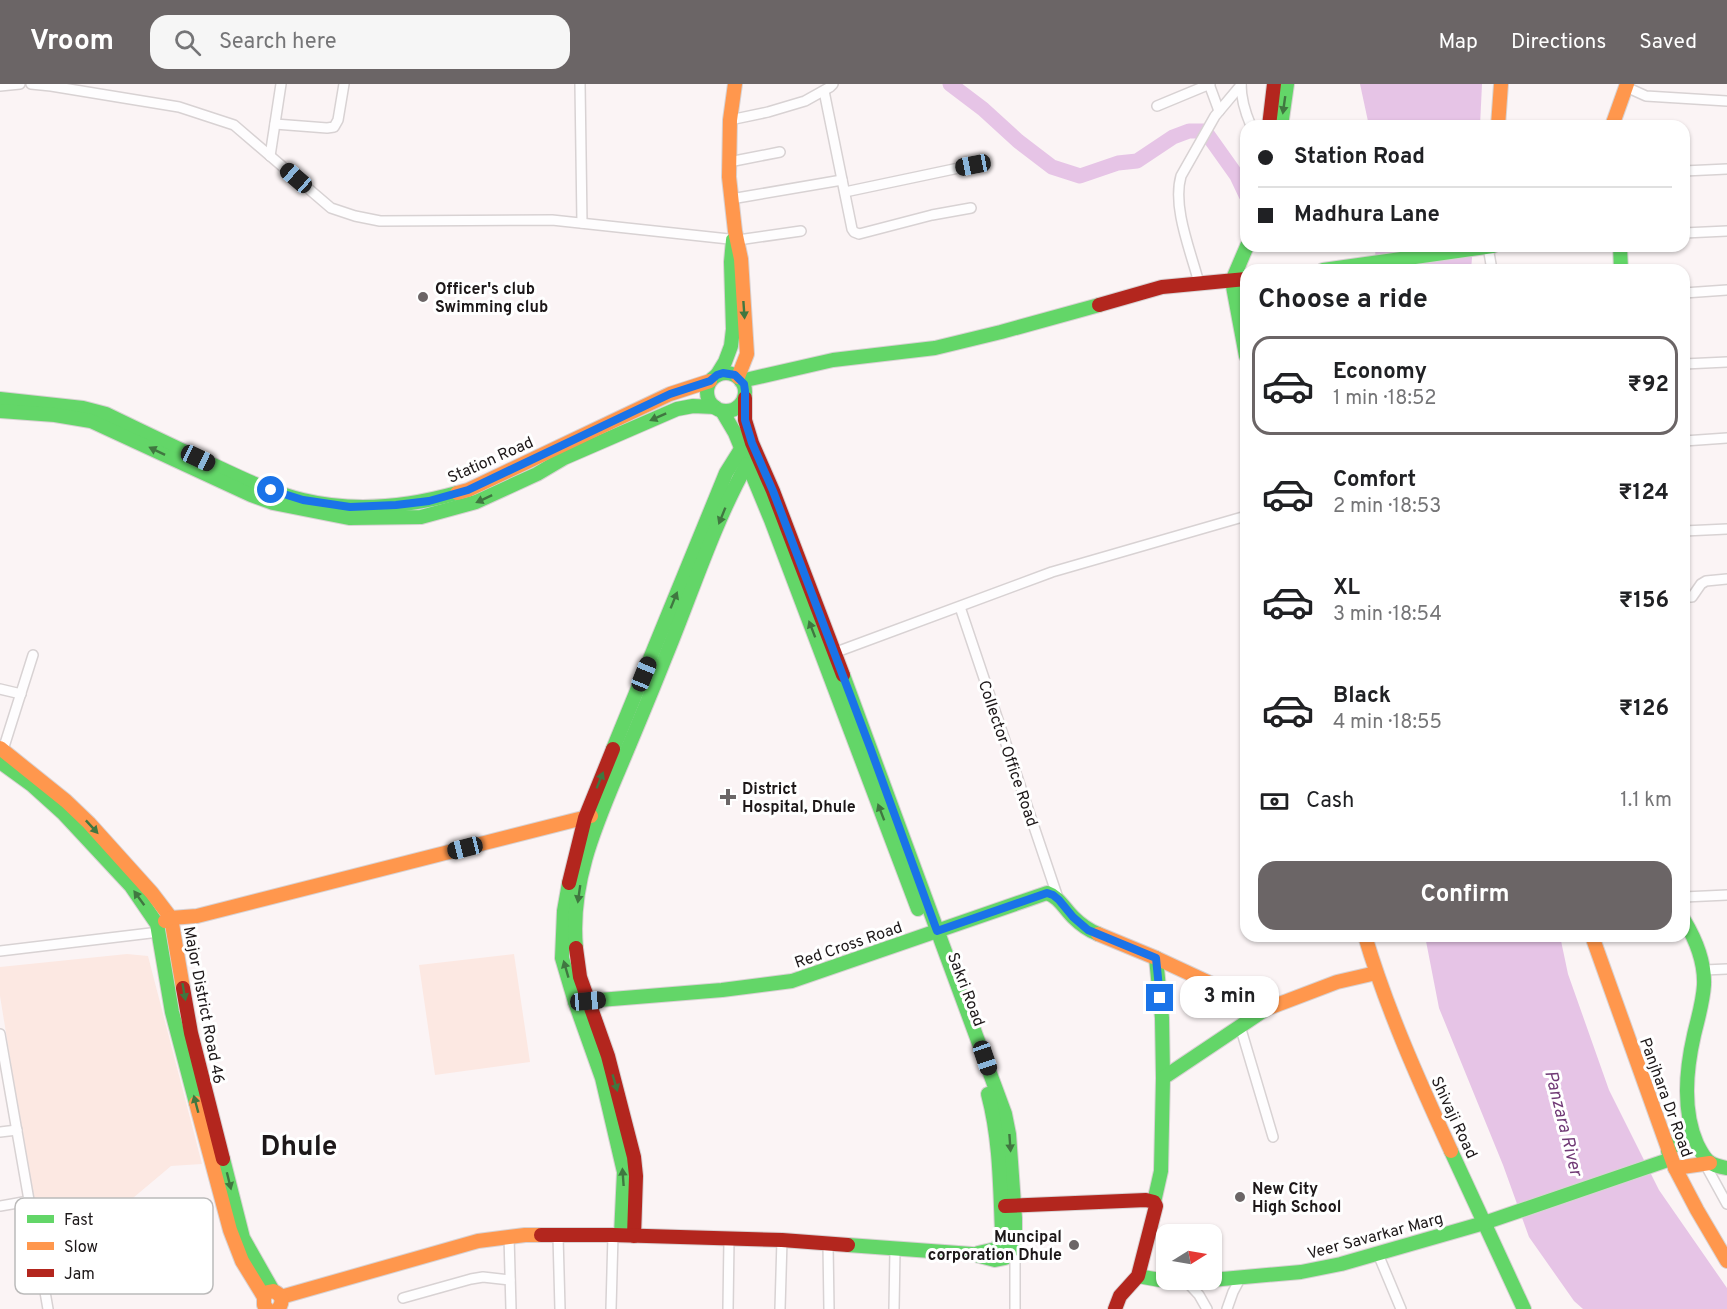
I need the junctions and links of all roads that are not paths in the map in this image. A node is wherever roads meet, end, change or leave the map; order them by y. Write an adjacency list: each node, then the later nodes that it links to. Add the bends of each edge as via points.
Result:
1 (20, 84): 15 (street)
2 (31, 84): 17 (street)
3 (98, 84): 17 (street)
4 (281, 84): 27 (street)
5 (344, 84): 27 (street, via 339,120 334,127)
6 (580, 84): 38 (street)
7 (735, 84): 21 (street)
8 (833, 84): 16 (street)
9 (1209, 84): 19 (street); 20 (street)
10 (1241, 84): 20 (street); 22 (street)
11 (1274, 84): 23 (street)
12 (1287, 84): 24 (street, one-way to 24)
13 (1501, 84): 25 (street)
14 (1627, 85): 18 (street, via 1646,96); 26 (street)
15 (0, 86)
16 (824, 91): 21 (street, via 805,101); 34 (street)
17 (92, 93): 29 (street, via 179,107 234,124)
18 (1727, 102)
19 (1157, 106)
20 (1217, 114): 48 (street, via 1181,176 1178,192)
21 (730, 120): 30 (street)
22 (1249, 120)
23 (1270, 120)
24 (1282, 120)
25 (1498, 120)
26 (1614, 120)
27 (275, 124): 29 (street)
28 (780, 152): 30 (street)
29 (270, 156): 38 (street, via 331,208 355,216 380,221)
30 (729, 162): 36 (street)
31 (973, 165): 35 (street)
32 (1727, 169): 33 (street)
33 (1690, 171)
34 (842, 180): 35 (street); 36 (street)
35 (844, 192): 37 (street, via 852,229 857,234)
36 (731, 200): 42 (street)
37 (970, 208)
38 (582, 223): 42 (street)
39 (801, 231): 42 (street)
40 (1727, 231): 41 (street)
41 (1690, 233)
42 (736, 237): 54 (street, via 730,262 733,329 728,354); 55 (street, one-way to 55, via 747,354)
43 (1244, 252): 47 (street)
44 (1448, 252): 45 (street)
45 (1365, 264)
46 (1240, 280): 47 (street)
47 (1232, 281): 48 (street); 51 (street)
48 (1199, 283): 55 (street, via 1162,287 935,348 833,360)
49 (1727, 290): 50 (street)
50 (1690, 293)
51 (1240, 324)
52 (1727, 362): 53 (street)
53 (1690, 364)
54 (714, 378): 55 (street, via 729,373); 58 (street, via 707,395); 65 (street, Station Road, via 670,394 468,490 429,501 350,507)
55 (740, 379): 56 (street)
56 (745, 398): 58 (street, via 736,409); 73 (street, via 745,420 752,443 773,491)
57 (0, 399): 60 (street, Station Road)
58 (718, 409): 63 (street); 65 (street, Station Road, one-way to 65, via 677,409 476,502 420,517 349,518 273,503)
59 (0, 411): 60 (street, Station Road)
60 (83, 414): 65 (street, Station Road, via 106,414)
61 (1727, 438): 62 (street)
62 (1690, 441)
63 (741, 449): 64 (street); 76 (street, one-way to 63, via 726,473)
64 (747, 464): 73 (street, one-way to 64); 76 (street, one-way to 76)
65 (253, 490)
66 (1240, 518): 71 (street, via 1052,572)
67 (1727, 529): 68 (street)
68 (1690, 531)
69 (1727, 579): 70 (street, via 1707,581)
70 (1690, 597)
71 (960, 607): 73 (street); 82 (street, Collector Office Road)
72 (33, 655): 75 (street)
73 (829, 655): 86 (street)
74 (0, 689): 75 (street)
75 (21, 694): 77 (street)
76 (642, 697): 78 (street); 79 (street, one-way to 76)
77 (1, 753): 83 (street, Major District Road 46, one-way to 83, via 89,823); 84 (street, Major District Road 46, one-way to 77, via 131,886)
78 (600, 814): 79 (street); 94 (street, one-way to 94, via 585,856 575,929)
79 (585, 818): 83 (street, via 197,916); 94 (street, one-way to 79, via 562,958 562,936 571,870)
80 (1727, 895): 81 (street)
81 (1690, 897)
82 (1059, 900): 86 (street, Red Cross Road, via 1044,894); 90 (street, via 1088,930)
83 (171, 918): 84 (street); 132 (street, Major District Road 46, one-way to 132, via 191,1034 243,1238)
84 (158, 928): 89 (street); 132 (street, Major District Road 46, one-way to 84, via 242,1261 230,1230 172,1012)
85 (1690, 930): 92 (street)
86 (932, 932): 94 (street, Red Cross Road, via 792,981); 111 (street, via 979,1040 1005,1114 1009,1134)
87 (1367, 942): 93 (street, Shivaji Road)
88 (1594, 942): 103 (street, Panjhara Dr Road)
89 (0, 951)
90 (1156, 958): 95 (street); 98 (street)
91 (1727, 969): 92 (street)
92 (1704, 970): 99 (street, via 1691,1054)
93 (1376, 973): 95 (street, via 1337,982); 112 (street, Shivaji Road)
94 (582, 1002): 113 (street, via 604,1042 634,1157 636,1176)
95 (1266, 1009): 96 (street)
96 (1240, 1026): 98 (street); 102 (street)
97 (1, 1040): 100 (street)
98 (1163, 1078): 107 (street, via 1161,1171)
99 (1691, 1128): 103 (street); 104 (street)
100 (17, 1130): 101 (street); 106 (street)
101 (0, 1132)
102 (1274, 1137)
103 (1671, 1159): 104 (street); 112 (street, Veer Savarkar Marg); 123 (street, Panjhara Dr Road)
104 (1707, 1163): 105 (street); 109 (street)
105 (1727, 1168)
106 (28, 1198)
107 (1154, 1202): 111 (street); 124 (street)
108 (15, 1203): 110 (street)
109 (1727, 1204)
110 (0, 1206)
111 (1007, 1206): 118 (street); 121 (street, via 999,1247)
112 (1484, 1223): 122 (street, Veer Savarkar Marg); 146 (street, Shivaji Road)
113 (623, 1235): 115 (street); 116 (street); 136 (street)
114 (509, 1236): 115 (street); 128 (street); 132 (street, via 478,1241)
115 (558, 1236): 135 (street)
116 (729, 1239): 117 (street); 137 (street)
117 (782, 1240): 119 (street); 138 (street)
118 (1015, 1241): 121 (street, via 1005,1258 995,1260); 141 (street)
119 (828, 1244): 120 (street); 139 (street)
120 (895, 1250): 121 (street); 140 (street)
121 (972, 1254)
122 (1378, 1254): 125 (street, Veer Savarkar Marg, via 1301,1272); 145 (street)
123 (1727, 1261)
124 (1138, 1276): 127 (street, Veer Savarkar Marg); 142 (street, via 1120,1296)
125 (1241, 1277): 126 (street, Veer Savarkar Marg); 144 (street)
126 (1222, 1278)
127 (1156, 1279)
128 (510, 1280): 131 (street, via 471,1279); 134 (street)
129 (1193, 1290): 143 (street)
130 (45, 1294): 133 (street)
131 (403, 1298)
132 (274, 1304)
133 (48, 1309)
134 (511, 1309)
135 (560, 1309)
136 (611, 1309)
137 (728, 1309)
138 (780, 1309)
139 (829, 1309)
140 (894, 1309)
141 (1015, 1309)
142 (1115, 1309)
143 (1207, 1309)
144 (1227, 1309)
145 (1401, 1309)
146 (1524, 1309)

